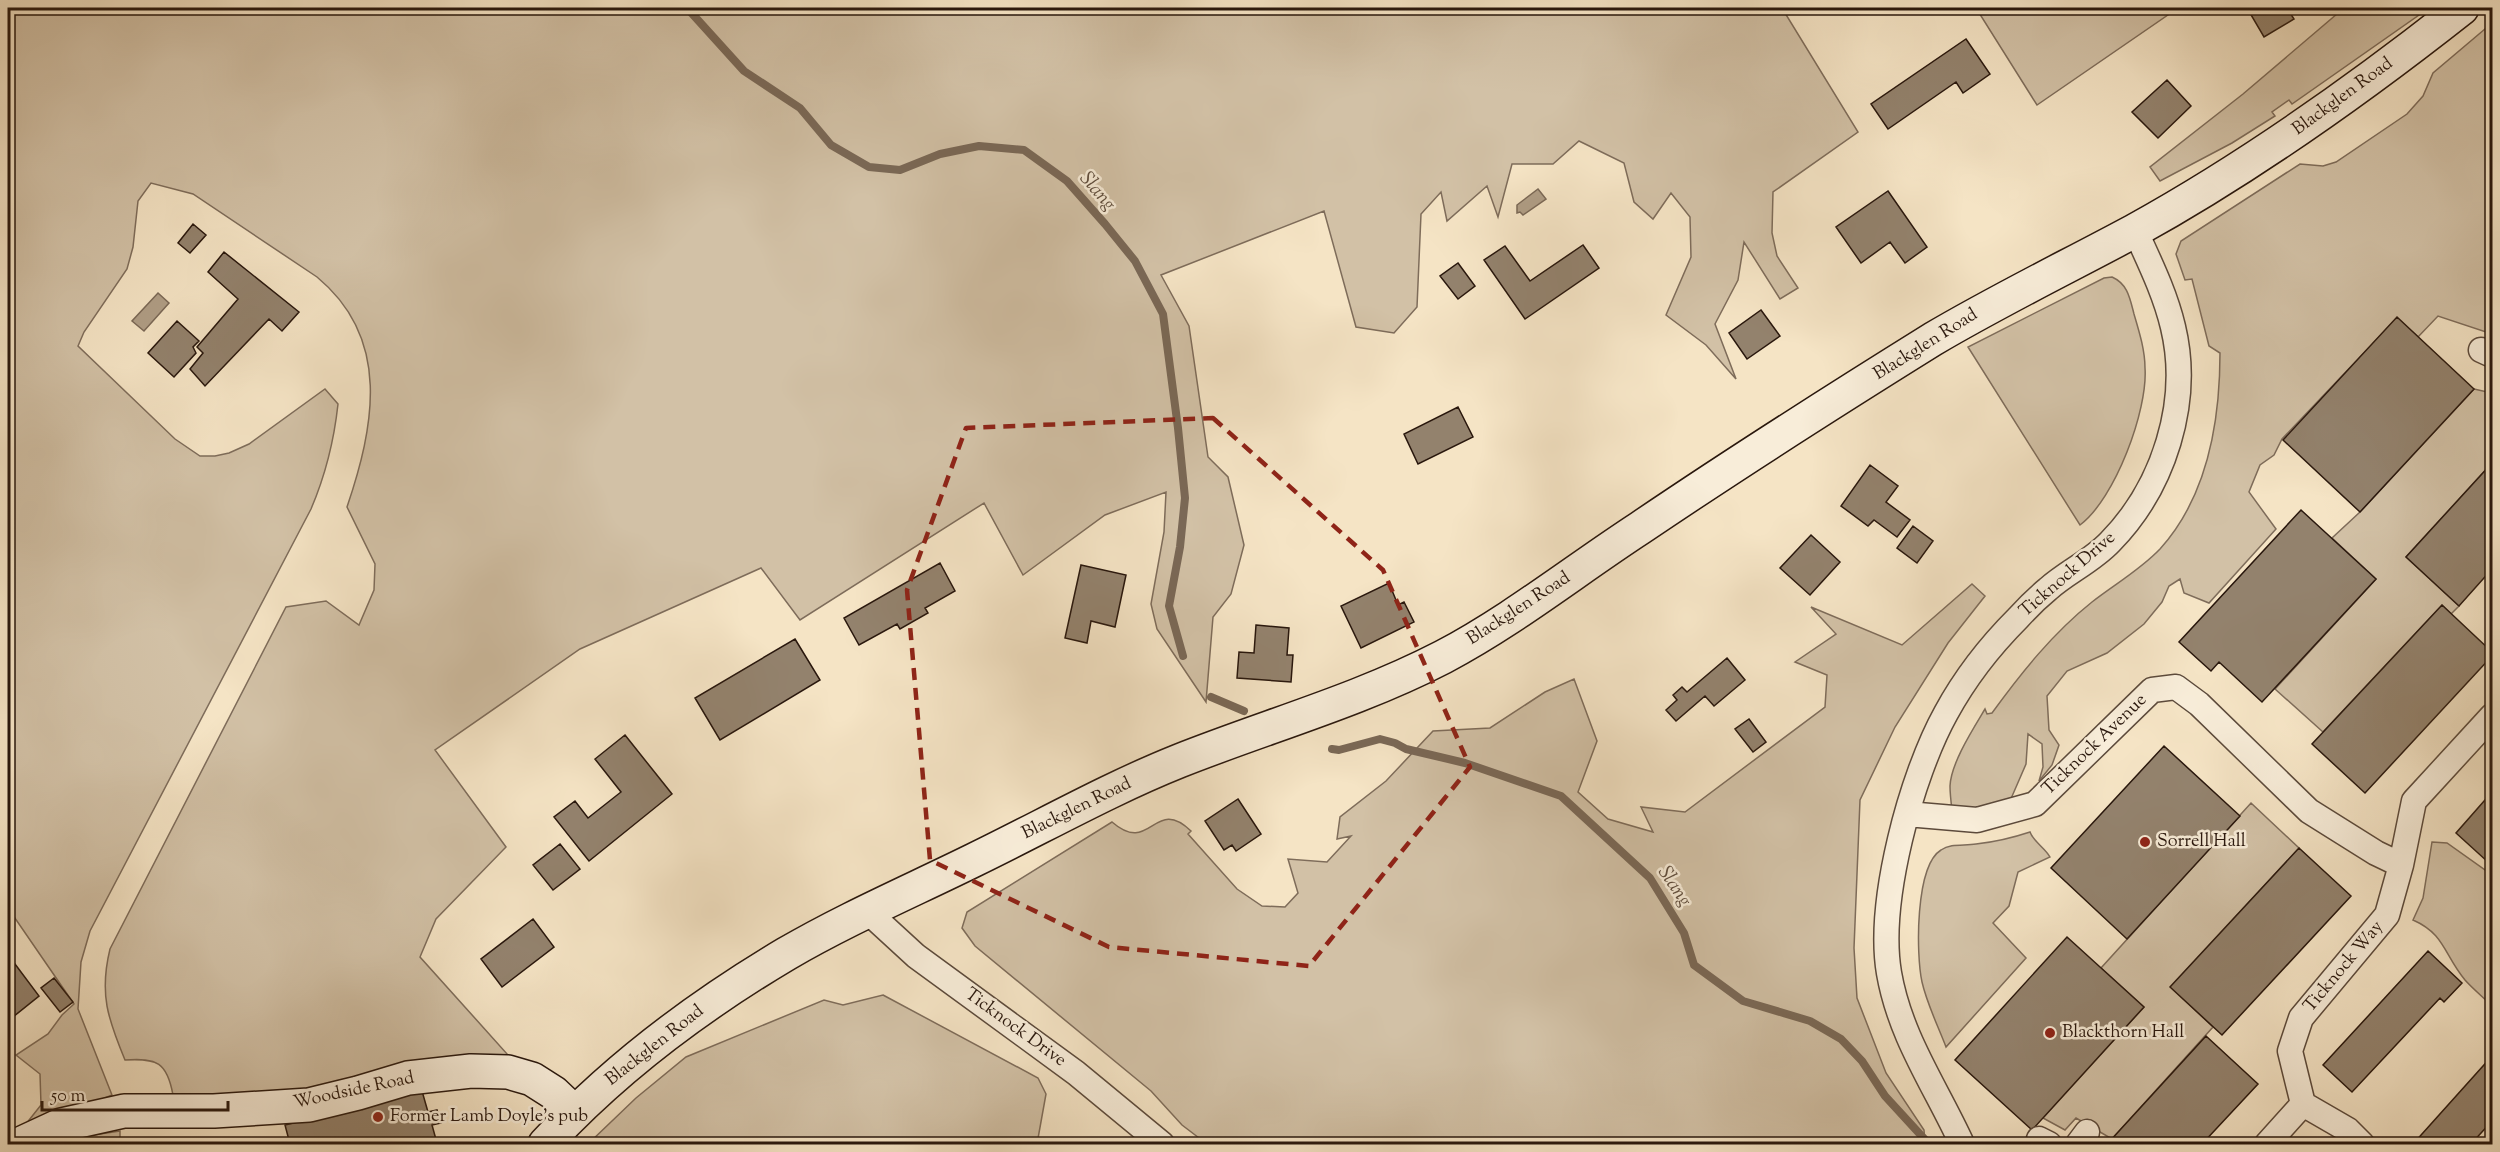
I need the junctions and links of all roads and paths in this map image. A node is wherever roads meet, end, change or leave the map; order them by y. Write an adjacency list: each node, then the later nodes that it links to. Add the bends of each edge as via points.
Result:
1 (2462, 8): 2 (street, Blackglen Road, via 2375,76 2265,152)
2 (2135, 230): 4 (street, Ticknock Drive, via 2167,306 2177,349 2176,412 2163,458 2123,528 2048,589 1975,666 1946,712 1926,755); 6 (street, Blackglen Road, via 1975,314 1910,354 1445,656 1360,695 1142,777)
3 (2493, 716): 5 (street, Ticknock Way, via 2414,801)
4 (1907, 814): 5 (street, Ticknock Avenue, via 1977,820 2035,804 2152,690 2176,687 2199,704 2309,810); 12 (street, Ticknock Drive, via 1893,870 1888,971 1897,1011)
5 (2402, 865): 7 (street, Ticknock Way, via 2387,915 2301,1017 2290,1051)
6 (867, 911): 8 (street, Blackglen Road, via 787,954 684,1020); 11 (street, Ticknock Drive, via 916,956 1076,1073)
7 (2303, 1104): 13 (street); 14 (street, via 2348,1130)
8 (574, 1112): 9 (street, Woodside Road, via 532,1080 508,1072 471,1071 408,1078 309,1105 124,1111 61,1125); 10 (street, Blackglen Road)
9 (20, 1144)
10 (544, 1144)
11 (1162, 1144)
12 (1962, 1144)
13 (2267, 1144)
14 (2362, 1144)

